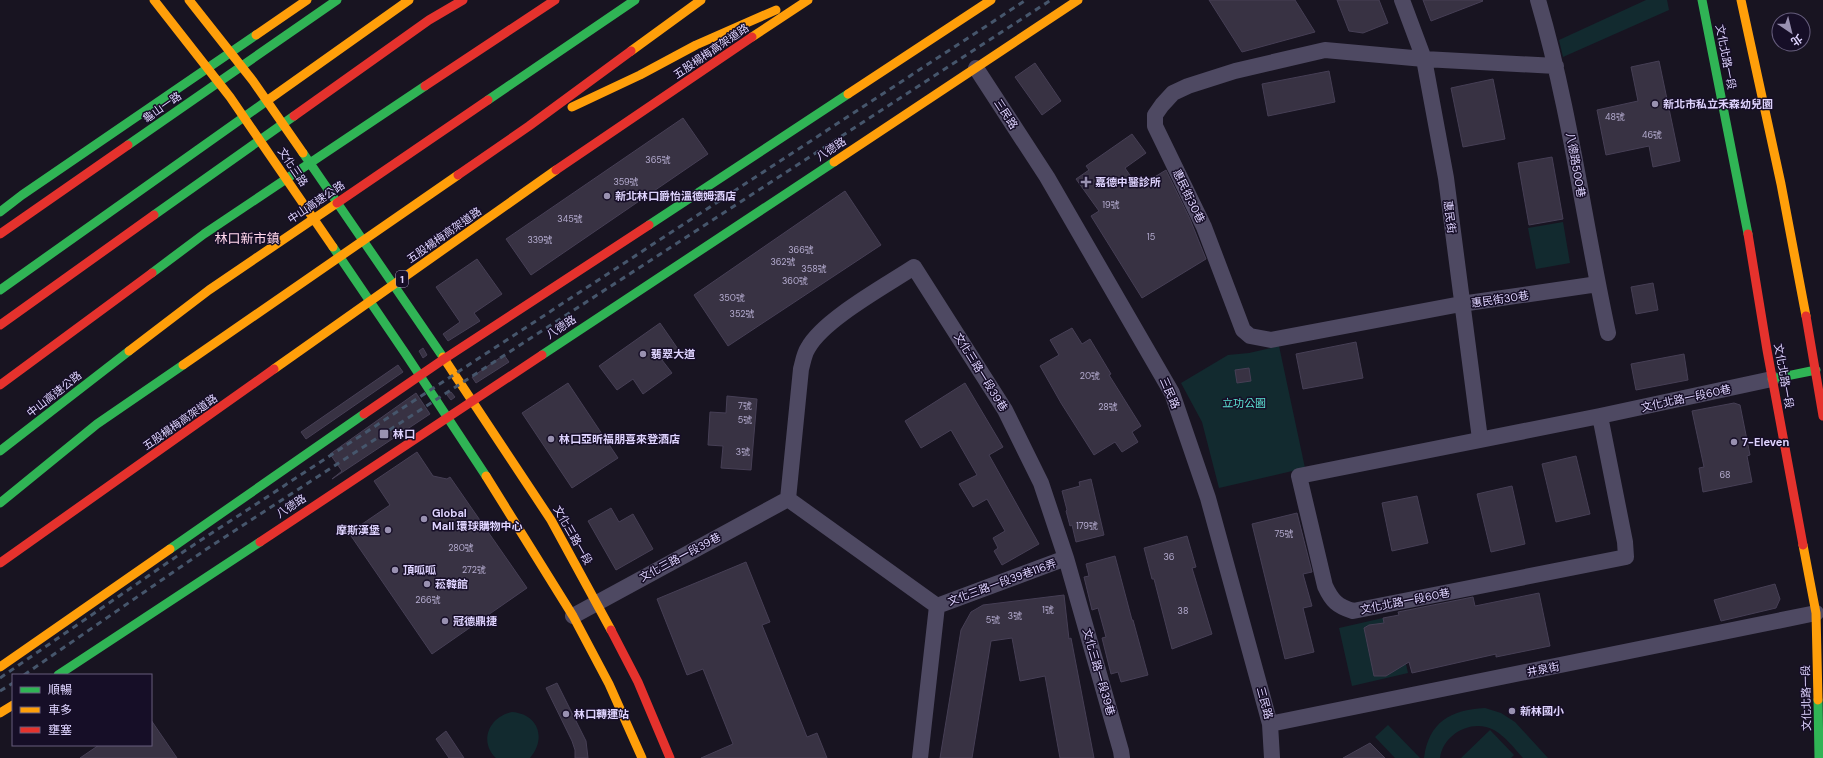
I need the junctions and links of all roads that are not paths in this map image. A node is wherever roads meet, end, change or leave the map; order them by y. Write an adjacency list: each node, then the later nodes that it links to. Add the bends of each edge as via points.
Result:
1 (154, 0): 26 (main road, 文化三路)
2 (189, 0): 19 (main road, 文化三路)
3 (292, 0): 21 (main road)
4 (307, 0): 22 (main road)
5 (337, 0): 24 (main road, 龜山一路)
6 (409, 0): 33 (main road)
7 (463, 0): 35 (main road, via 429,20)
8 (555, 0): 42 (main road, via 204,234)
9 (636, 0): 48 (main road, 中山高速公路, via 209,290)
10 (701, 0): 29 (main road)
11 (799, 0): 29 (main road, via 696,45 640,75)
12 (808, 0): 54 (main road, 五股楊梅高架道路 / 1, via 589,147)
13 (992, 0): 38 (main road)
14 (1078, 0): 27 (main road, 八德路)
15 (1402, 0): 23 (street, 惠民街)
16 (1538, 0): 25 (street, 八德路500巷)
17 (1702, 0): 41 (main road, 文化北路一段, via 1745,214)
18 (1741, 0): 39 (main road)
19 (213, 29): 20 (main road); 22 (main road, 文化三路)
20 (228, 35)
21 (238, 35)
22 (230, 51): 24 (main road, 文化三路); 26 (main road)
23 (1424, 59): 25 (street, 惠民街30巷); 34 (street, 惠民街, via 1446,178); 34 (street, 惠民街30巷, via 1325,50 1235,71 1173,93 1155,115 1155,126 1204,227 1243,330 1250,336 1271,340)
24 (242, 66): 28 (main road, 龜山一路); 37 (main road, 文化三路)
25 (1556, 66): 32 (street, 八德路500巷)
26 (208, 67): 28 (main road, 文化三路); 30 (main road)
27 (976, 68): 43 (main road, 八德路); 63 (street, 三民路, via 1047,177 1172,393 1208,498)
28 (219, 82): 31 (main road, 龜山一路); 40 (main road, 文化三路, via 405,353)
29 (529, 126): 49 (main road, via 97,424)
30 (0, 212)
31 (0, 234)
32 (1598, 284): 34 (street, 惠民街30巷); 36 (street, 八德路500巷)
33 (0, 290)
34 (1461, 304): 47 (street, 惠民街)
35 (0, 325)
36 (1608, 332)
37 (432, 338): 38 (main road, 文化三路一段)
38 (444, 358): 40 (main road); 43 (main road, 文化三路一段)
39 (1820, 369): 41 (main road); 45 (main road)
40 (418, 376): 46 (main road); 59 (main road)
41 (1772, 379): 44 (street, 文化北路一段60巷); 57 (main road, 文化北路一段)
42 (0, 385)
43 (472, 400): 46 (main road, 八德路); 55 (main road, 文化三路一段, via 551,520)
44 (1600, 416): 47 (street, 文化北路一段60巷); 47 (street, 文化北路一段60巷, via 1626,556 1353,611 1339,606 1325,586 1299,476)
45 (1823, 416)
46 (447, 418): 58 (main road); 60 (main road, 八德路)
47 (1480, 439)
48 (0, 451)
49 (59, 454): 50 (main road); 52 (main road)
50 (13, 480)
51 (788, 500): 53 (street, 文化三路一段39巷, via 801,369 807,349 820,332 839,317 914,267 1005,410 1041,483); 55 (street, 文化三路一段39巷); 56 (street)
52 (0, 504)
53 (1066, 558): 56 (street, 文化三路一段39巷116弄); 67 (street, 文化三路一段39巷)
54 (0, 563)
55 (597, 602): 58 (street, 文化三路一段39巷); 65 (main road, 文化三路一段, via 638,682)
56 (937, 606): 66 (street)
57 (1816, 613): 63 (street, 井泉街); 69 (main road, 文化北路一段)
58 (573, 616): 64 (main road, via 609,684)
59 (0, 667)
60 (60, 674)
61 (12, 705): 62 (main road)
62 (0, 713)
63 (1270, 724): 68 (street, 三民路)
64 (642, 758)
65 (670, 758)
66 (920, 758)
67 (1122, 758)
68 (1272, 758)
69 (1819, 758)

